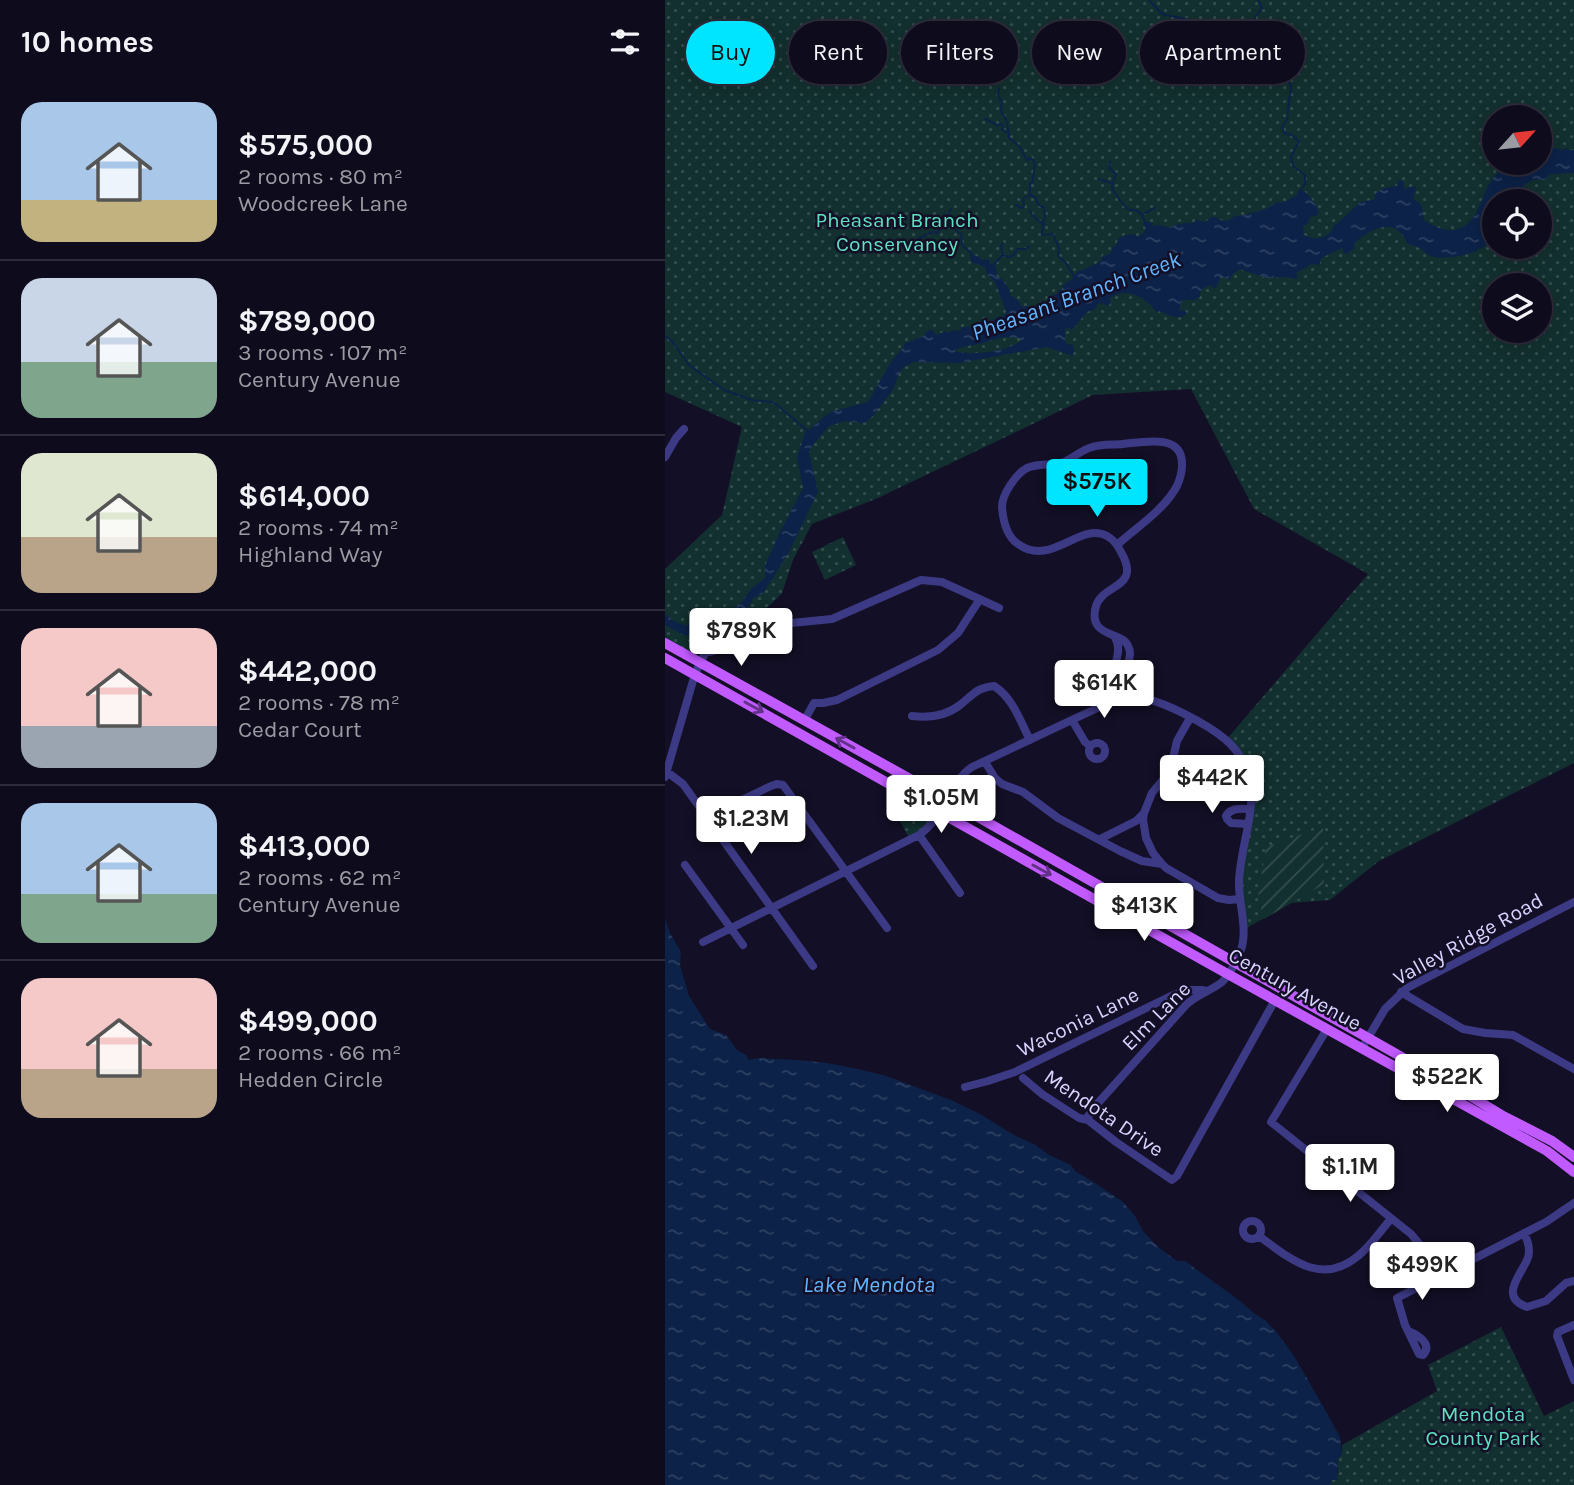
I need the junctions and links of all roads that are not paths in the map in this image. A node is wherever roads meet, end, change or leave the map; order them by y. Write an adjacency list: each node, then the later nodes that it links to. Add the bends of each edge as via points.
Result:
1 (684, 429): 2 (street)
2 (665, 457)
3 (1117, 545): 3 (street, via 1171,495 1181,475 1182,459 1173,446 1165,442 1088,448 1066,461 1027,469 1004,496 1005,525 1014,542 1025,549 1046,551 1094,533 1108,536); 6 (street, via 1127,564 1125,578 1097,602 1095,610 1101,629)
4 (980, 599): 5 (street); 9 (street, via 942,582 921,580 832,619 771,625 740,639 713,642 706,646); 16 (street, via 958,633 938,650 837,700 814,703)
5 (999, 608)
6 (1115, 638): 11 (street, via 1128,646); 12 (street)
7 (665, 643): 9 (main road, Century Avenue)
8 (665, 658): 10 (main road, Century Avenue)
9 (700, 663): 10 (street); 16 (main road, Century Avenue)
10 (695, 674): 20 (street); 23 (main road, Century Avenue, one-way to 23)
11 (1129, 698): 12 (street); 14 (street, via 1156,701)
12 (1118, 700): 15 (street)
13 (912, 716): 17 (street, via 944,714 979,689 995,686 1010,700)
14 (1190, 718): 22 (street, via 1226,740 1238,754 1250,782); 24 (street, via 1171,767)
15 (1072, 720): 17 (street); 18 (street)
16 (804, 721): 21 (main road, Century Avenue, one-way to 16)
17 (1030, 740): 19 (street)
18 (1090, 746)
19 (985, 762): 21 (street, via 964,774); 28 (street, via 1002,784)
20 (666, 774): 25 (street, via 682,782)
21 (948, 800): 23 (street); 40 (main road, Century Avenue)
22 (1250, 809): 26 (street); 26 (street, via 1233,809 1226,816 1231,823)
23 (940, 812): 27 (street); 42 (main road, Century Avenue, one-way to 42)
24 (1144, 813): 28 (street); 29 (street, via 1146,838)
25 (706, 817): 31 (street, via 781,784); 35 (street)
26 (1248, 824): 33 (street)
27 (919, 835): 31 (street); 32 (street)
28 (1100, 839): 29 (street, via 1142,861)
29 (1162, 864): 33 (street, via 1217,898)
30 (685, 865): 36 (street)
31 (845, 871): 35 (street); 37 (street)
32 (960, 893)
33 (1239, 899): 40 (street, via 1244,939)
34 (1574, 902): 44 (street, Valley Ridge Road)
35 (770, 907): 36 (street); 41 (street)
36 (731, 928): 38 (street); 39 (street)
37 (887, 928)
38 (703, 942)
39 (743, 945)
40 (1235, 963): 42 (street); 47 (main road, Century Avenue)
41 (813, 966)
42 (1229, 974): 43 (street, Elm Lane); 45 (main road, Century Avenue)
43 (1206, 991): 50 (street, Waconia Lane, via 1173,995 1015,1072); 51 (street, Elm Lane, via 1186,1005)
44 (1401, 992): 47 (street, Valley Ridge Road); 48 (street, via 1463,1029 1513,1035)
45 (1275, 1000): 46 (main road, Century Avenue); 54 (street, Mendota Drive)
46 (1327, 1029): 47 (main road, Century Avenue); 57 (street, via 1272,1122)
47 (1364, 1043): 52 (main road, Century Avenue, via 1467,1094); 53 (main road, Century Avenue, via 1547,1151)
48 (1574, 1069)
49 (1023, 1078): 51 (street, Mendota Drive)
50 (965, 1087)
51 (1086, 1119): 54 (street, Mendota Drive)
52 (1574, 1157)
53 (1574, 1172)
54 (1174, 1179): 55 (street)
55 (1170, 1190)
56 (1574, 1203): 58 (street)
57 (1391, 1219): 59 (street, via 1360,1255 1337,1267 1302,1266); 60 (street, via 1420,1244)
58 (1524, 1233): 60 (street); 61 (street, via 1529,1255 1513,1288 1518,1303 1527,1307 1546,1301)
59 (1259, 1236)
60 (1441, 1276): 63 (street, via 1397,1298)
61 (1574, 1281)
62 (1574, 1325): 64 (street, via 1557,1336)
63 (1408, 1331)
64 (1574, 1380)

